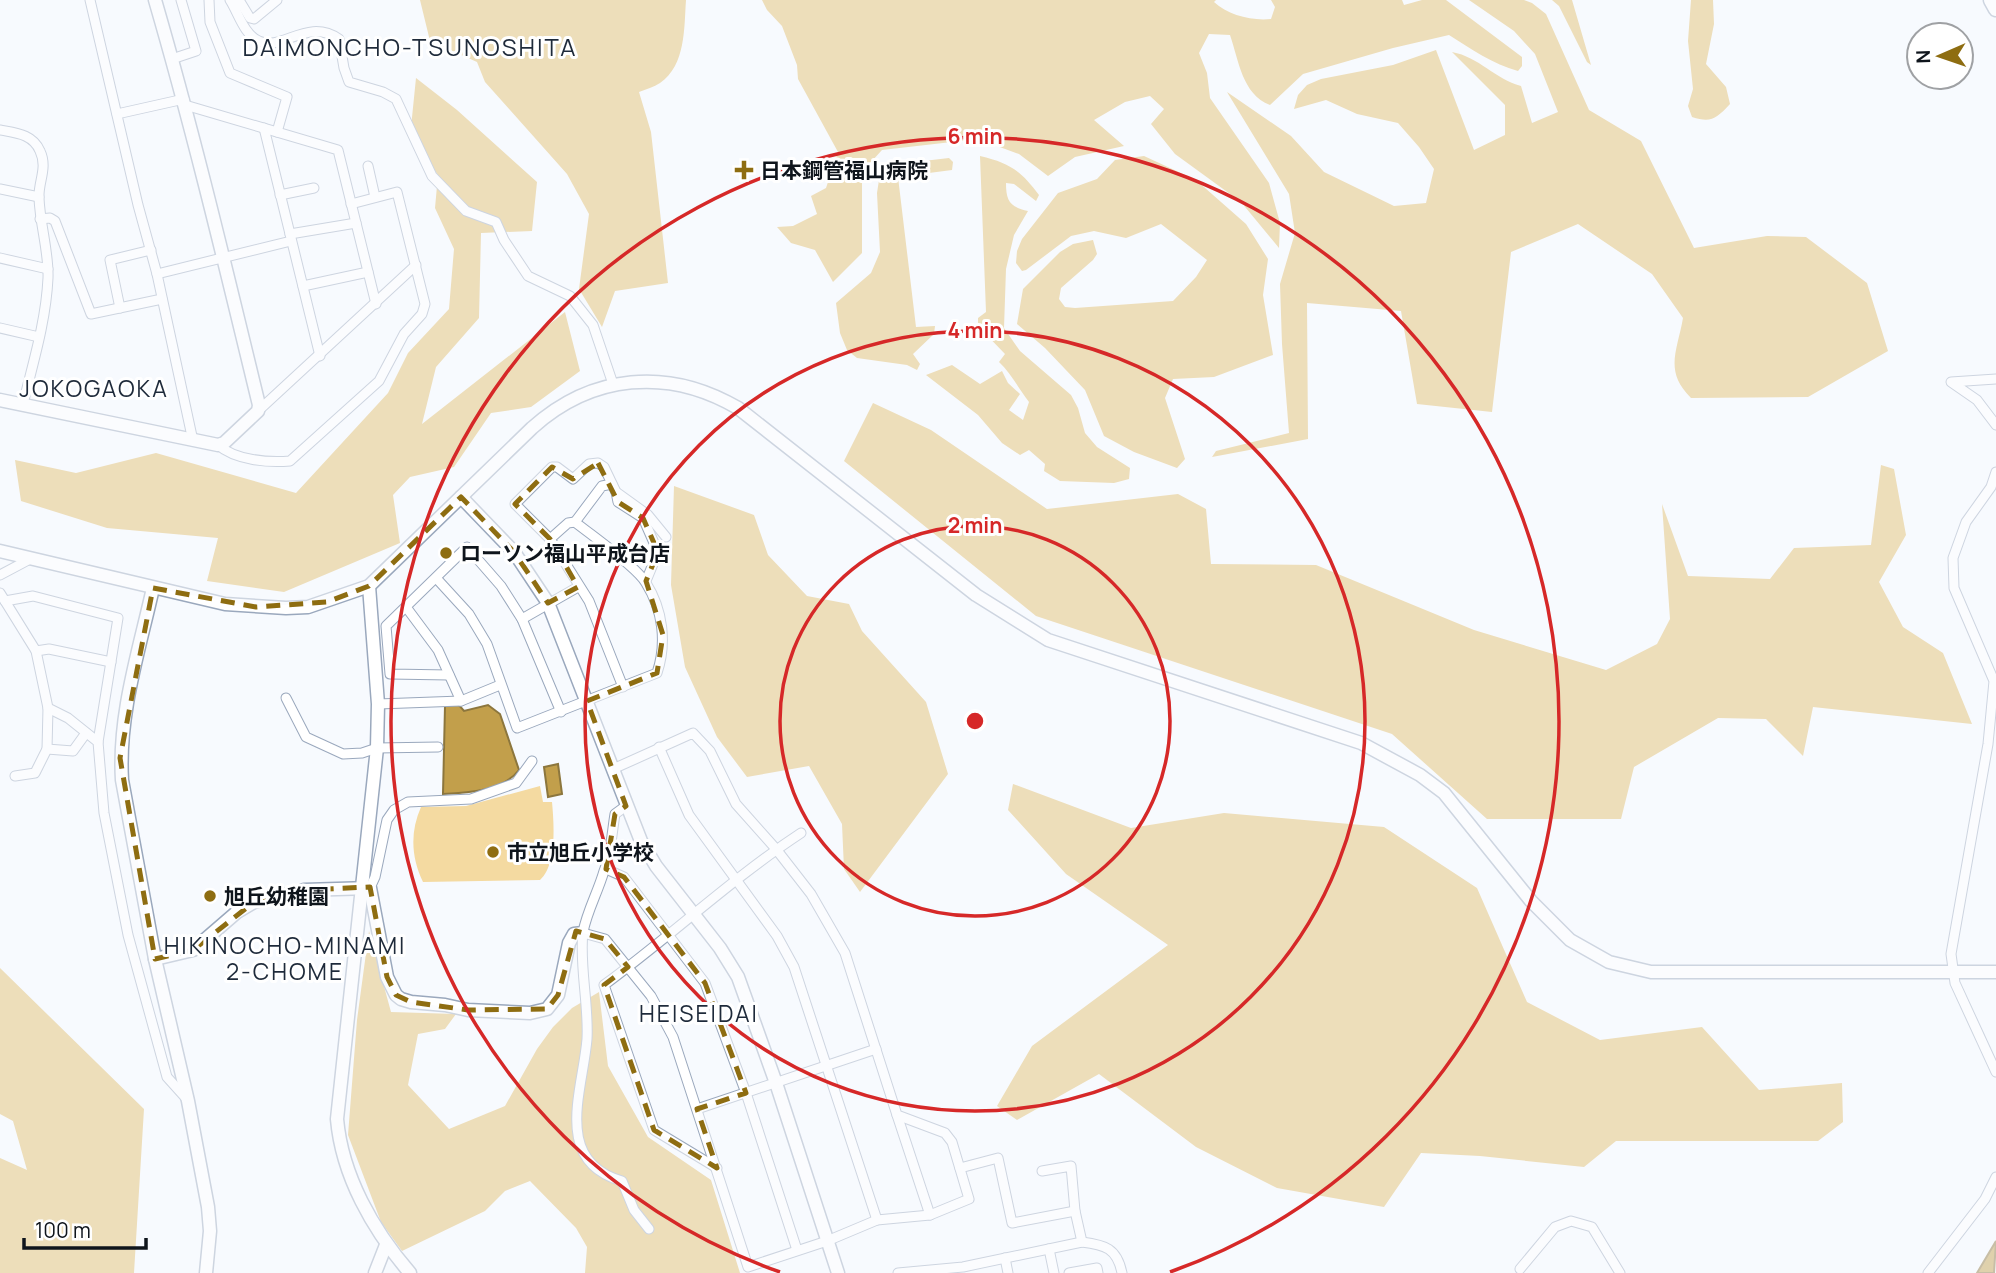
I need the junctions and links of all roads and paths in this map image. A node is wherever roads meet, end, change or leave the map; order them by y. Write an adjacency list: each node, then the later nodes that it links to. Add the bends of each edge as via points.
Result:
1 (90, 0): 12 (street)
2 (155, 0): 10 (street)
3 (181, 0): 10 (street, via 196,51)
4 (209, 0): 15 (street, via 210,22 230,73 287,97)
5 (230, 0): 41 (street, via 243,25 259,41 268,43 310,31 328,32 339,39 349,82 396,99 432,176 466,211 496,222 528,276 570,296 593,325)
6 (239, 0): 7 (street, via 254,19)
7 (277, 0)
8 (1991, 0): 9 (main road)
9 (1996, 9)
10 (172, 59): 11 (street)
11 (184, 102): 12 (street); 13 (street); 28 (street)
12 (117, 114): 26 (street)
13 (264, 128): 15 (street); 19 (street)
14 (0, 130): 20 (street, via 23,134 41,152 44,164)
15 (277, 132): 22 (street, via 338,150)
16 (368, 166): 21 (street)
17 (314, 188): 19 (street)
18 (0, 189): 20 (street)
19 (280, 195): 25 (street)
20 (39, 197): 23 (street)
21 (375, 198): 22 (street); 29 (street, via 397,192)
22 (351, 204): 24 (street)
23 (40, 219): 30 (street); 36 (street, via 55,221 91,314)
24 (356, 223): 25 (street); 31 (street)
25 (290, 237): 28 (street); 33 (street)
26 (151, 250): 32 (street); 36 (street, via 110,260)
27 (0, 258): 30 (street)
28 (224, 258): 32 (street); 44 (street)
29 (416, 265): 35 (street); 47 (street, via 425,304 422,314 404,334 379,382 290,461 228,454)
30 (48, 269): 38 (street)
31 (368, 272): 33 (street); 35 (street)
32 (157, 274): 34 (street)
33 (303, 286): 39 (street)
34 (162, 299): 36 (street); 46 (street)
35 (376, 304): 39 (street)
36 (120, 308)
37 (0, 328): 38 (street)
38 (39, 337): 43 (street)
39 (320, 356): 44 (street)
40 (1996, 379): 45 (street, via 1951,382 1977,400)
41 (613, 384): 50 (street, via 583,393 545,416); 99 (street, via 678,385 721,397 976,595 1048,640 1361,743 1420,775 1444,793 1531,901 1570,940 1609,962 1651,972)
42 (0, 400): 43 (street)
43 (23, 404): 46 (street)
44 (258, 411): 47 (street)
45 (1996, 425)
46 (193, 441): 47 (street)
47 (218, 445)
48 (1996, 472): 69 (street, via 1959,537 1952,571 1954,588)
49 (614, 488): 51 (street, via 602,486); 52 (street, via 648,515); 53 (street, via 598,463 589,464 573,479 552,467 515,504); 58 (street, via 618,502 643,518 658,552)
50 (461, 497): 59 (street); 63 (street, via 514,552)
51 (575, 522): 53 (street); 58 (street)
52 (666, 537)
53 (550, 539): 60 (street)
54 (0, 551): 55 (street)
55 (32, 558): 56 (street); 61 (street)
56 (0, 575)
57 (437, 579): 64 (street); 65 (street, via 467,547 501,586); 70 (street, via 469,614 487,643)
58 (646, 581): 71 (street, via 658,609 662,656 657,673)
59 (369, 586): 61 (street, via 307,607 286,608 225,604); 75 (street)
60 (578, 587): 63 (street); 71 (street, via 589,601)
61 (153, 588): 96 (street, via 124,720 121,758)
62 (3, 597): 66 (street); 67 (street, via 33,596 118,618)
63 (548, 603): 65 (street); 74 (street)
64 (406, 607): 68 (street, via 438,650); 68 (street, via 386,626 390,674)
65 (522, 620): 77 (street)
66 (36, 651): 67 (street, via 49,649); 76 (street)
67 (111, 662): 79 (street)
68 (449, 675): 73 (street)
69 (1995, 681): 99 (street, via 1951,954)
70 (500, 685): 73 (street); 77 (street, via 517,728)
71 (623, 687): 74 (street)
72 (286, 698): 82 (street, via 306,737 342,754)
73 (461, 701): 75 (street)
74 (587, 701): 77 (street); 85 (street)
75 (378, 704): 82 (street)
76 (48, 708): 78 (street); 83 (street)
77 (561, 712)
78 (86, 733): 79 (street); 83 (street, via 73,751)
79 (98, 742): 105 (street, via 104,813 128,935 167,1077)
80 (438, 747): 82 (street)
81 (659, 747): 85 (street); 89 (street, via 693,733 710,751 736,804); 91 (street, via 689,815)
82 (377, 748): 92 (street)
83 (47, 749): 86 (street, via 35,773)
84 (532, 761): 92 (street, via 516,783 471,799 408,802 394,810 387,820 375,877)
85 (613, 769): 87 (street)
86 (15, 776)
87 (626, 806): 90 (street, via 615,814); 93 (street, via 640,841)
88 (801, 833): 89 (street)
89 (776, 849): 91 (street); 100 (street, via 811,894 845,953)
90 (606, 869): 94 (street); 95 (street, via 624,877)
91 (735, 880): 93 (street); 101 (street, via 794,967)
92 (366, 888): 94 (street, via 387,977 396,995 411,1002 468,1010 530,1013 547,1009 558,995 569,943 574,934); 96 (street, via 304,890 254,902 193,950); 118 (street, via 337,1119 346,1167)
93 (693, 916): 95 (street); 103 (street, via 738,977)
94 (583, 933): 97 (street, via 605,939); 115 (street, via 586,1039 577,1132 593,1167 622,1181 634,1210)
95 (668, 936): 97 (street); 104 (street, via 705,983)
96 (155, 959): 105 (street)
97 (628, 967): 106 (street, via 664,1017); 108 (street, via 604,985 654,1130)
98 (1996, 972): 99 (street)
99 (1952, 973): 102 (street)
100 (876, 1049): 101 (street); 107 (street)
101 (825, 1066): 103 (street); 114 (street)
102 (1996, 1072)
103 (776, 1083): 104 (street); 116 (street)
104 (746, 1093): 106 (street); 120 (street)
105 (188, 1101): 125 (street, via 208,1207)
106 (697, 1109): 108 (street)
107 (897, 1115): 109 (street, via 945,1133); 113 (street)
108 (717, 1168): 120 (street, via 748,1267)
109 (960, 1168): 112 (street, via 998,1158 1012,1223); 113 (street, via 969,1199)
110 (1042, 1171): 112 (street, via 1071,1166)
111 (1996, 1177): 136 (street, via 1985,1199)
112 (1074, 1211): 117 (street)
113 (930, 1215): 114 (street)
114 (877, 1220): 116 (street)
115 (649, 1229)
116 (827, 1241): 120 (street); 128 (street)
117 (1082, 1242): 119 (street); 134 (street, via 1110,1250)
118 (386, 1245): 126 (street); 127 (street)
119 (1049, 1249): 121 (street); 131 (street)
120 (797, 1250)
121 (1005, 1258): 123 (street); 130 (street)
122 (1520, 1269): 135 (street, via 1555,1227 1571,1221 1592,1227)
123 (963, 1270): 124 (street)
124 (918, 1271): 129 (street)
125 (206, 1273)
126 (375, 1273)
127 (410, 1273)
128 (838, 1273)
129 (898, 1273)
130 (1008, 1273)
131 (1054, 1273)
132 (1069, 1273): 133 (street, via 1097,1268)
133 (1098, 1273)
134 (1122, 1273)
135 (1620, 1273)
136 (1928, 1273)

